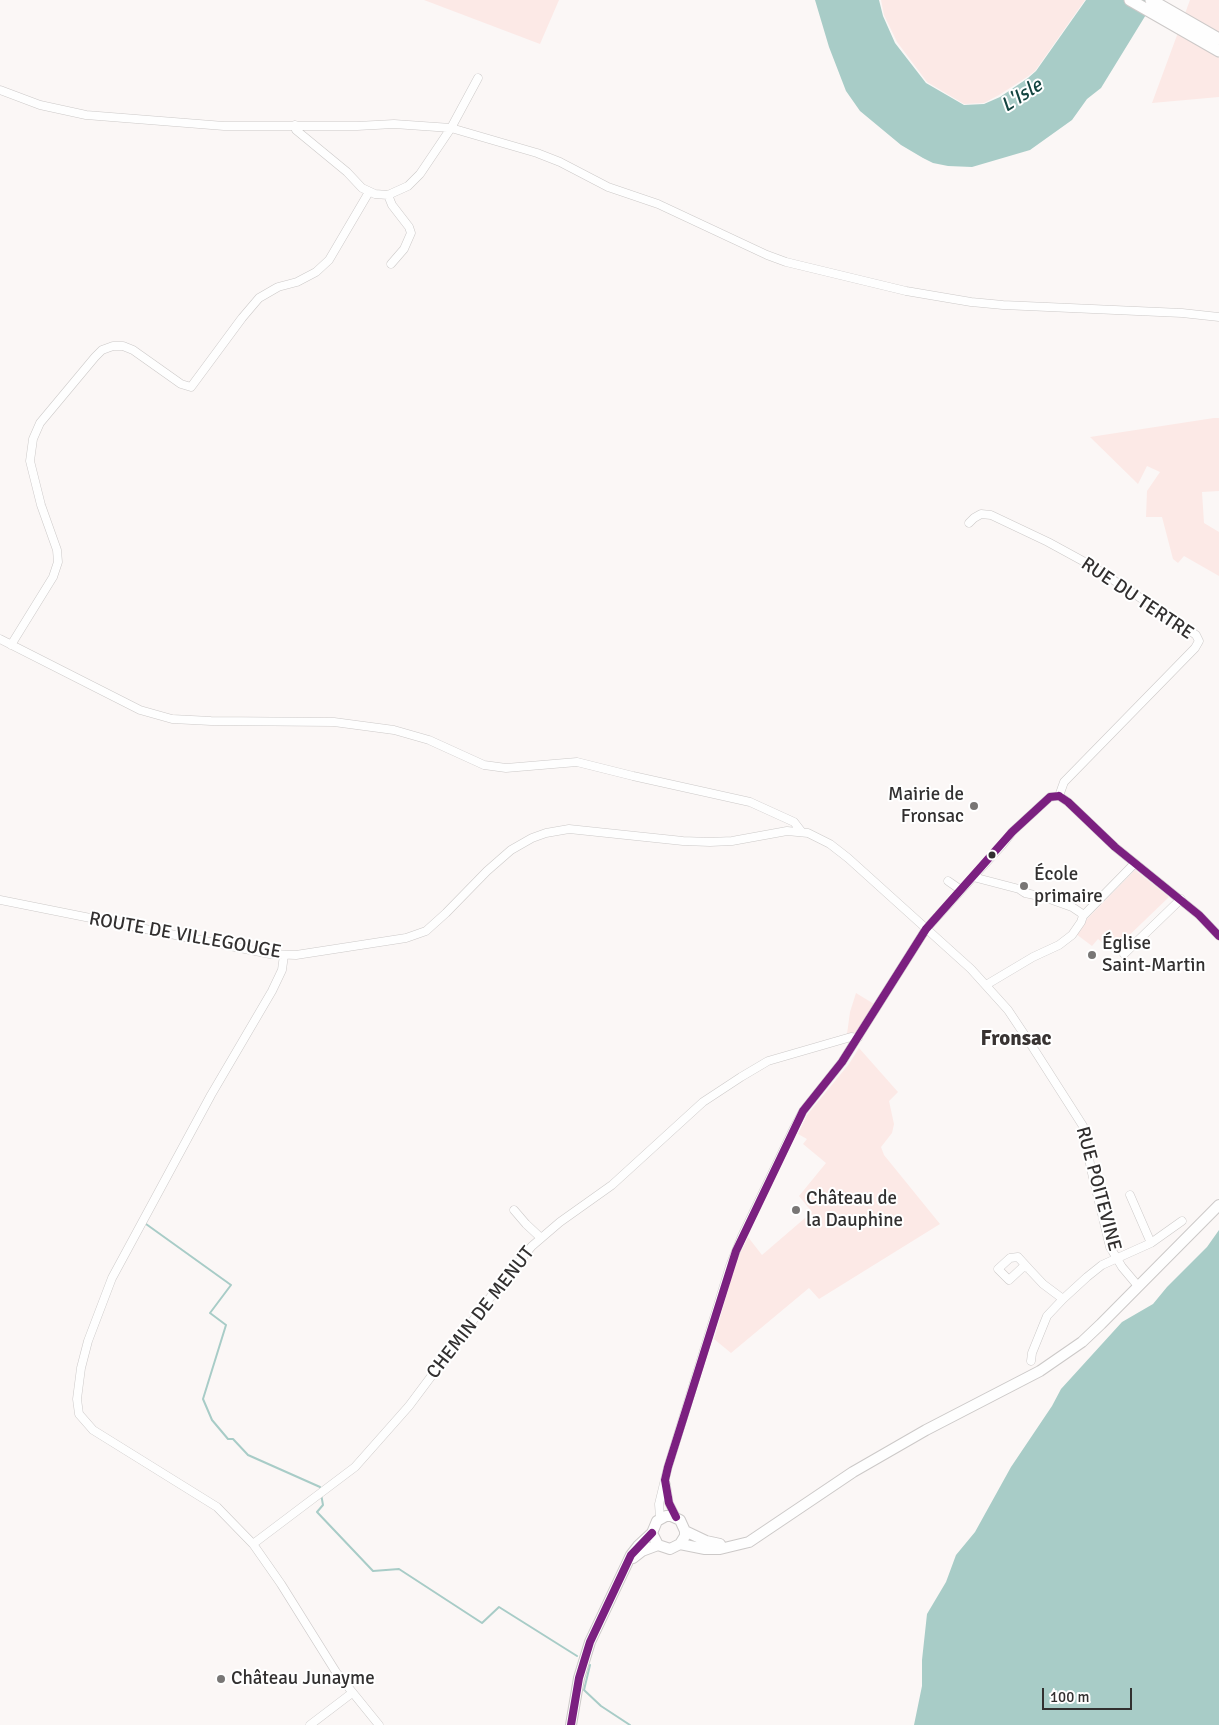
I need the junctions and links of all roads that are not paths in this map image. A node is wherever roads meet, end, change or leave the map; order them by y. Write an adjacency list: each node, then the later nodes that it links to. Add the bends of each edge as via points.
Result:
1 (1130, 0): 3 (highway)
2 (1151, 0): 3 (highway)
3 (1195, 31): 4 (highway); 5 (highway)
4 (1219, 39)
5 (1219, 51)
6 (478, 78): 9 (street)
7 (0, 90): 8 (street, via 40,105 86,115 224,126)
8 (295, 125): 9 (street, via 394,124); 10 (street, via 296,130)
9 (451, 128): 11 (street, via 420,174 408,186); 13 (street, via 560,162 608,186 658,204 786,262 906,291 971,302)
10 (369, 192): 11 (street); 16 (street, via 329,260 316,272 259,298 191,387 181,384 133,350 112,346 95,357 40,423 33,439 30,460 58,562 53,576)
11 (388, 195): 12 (street, via 411,233 404,249)
12 (391, 264)
13 (1219, 317)
14 (969, 523): 17 (street, RUE DU TERTRE, via 981,514 991,515 1048,542 1092,566 1196,634 1199,641 1064,782)
15 (0, 639): 16 (street)
16 (11, 644): 18 (street, via 140,710 172,719 334,722 394,730 423,738 484,765 506,768 577,762 750,802 794,822)
17 (1059, 796): 19 (street); 20 (street, via 1050,798 1012,832)
18 (800, 831): 26 (street, ROUTE DE VILLEGOUGE, via 818,837 840,851); 29 (street, ROUTE DE VILLEGOUGE, via 710,842 570,829 546,833 511,850 421,933 406,938)
19 (1135, 863): 23 (street); 25 (street)
20 (973, 877): 22 (street); 25 (street, via 1072,906)
21 (948, 881): 22 (street)
22 (961, 890): 26 (street)
23 (1181, 899): 27 (street); 28 (street)
24 (0, 900): 29 (street, ROUTE DE VILLEGOUGE)
25 (1083, 916): 30 (street, via 1072,934 1059,945)
26 (926, 929): 30 (street, RUE POITEVINE); 31 (street)
27 (1219, 936)
28 (1124, 954)
29 (284, 955): 48 (street, via 282,970 272,991 211,1095 112,1278 88,1341 77,1399 79,1414 93,1430 217,1507)
30 (986, 985): 38 (street, RUE POITEVINE, via 1008,1010 1083,1126 1110,1247)
31 (858, 1038): 36 (street, CHEMIN DE MENUT, via 851,1037 782,1056 740,1077 703,1102 612,1185); 43 (street, via 803,1111 742,1236)
32 (1130, 1195): 37 (street)
33 (1219, 1206): 40 (main road)
34 (514, 1210): 36 (street)
35 (1182, 1221): 37 (street)
36 (542, 1238): 48 (street, CHEMIN DE MENUT, via 501,1283 409,1406 355,1467)
37 (1151, 1243): 38 (street)
38 (1116, 1258): 40 (street, RUE POITEVINE); 41 (street, via 1087,1276)
39 (1028, 1268): 41 (street)
40 (1138, 1286): 51 (main road, via 1082,1342 1040,1371 926,1430 853,1472 749,1542)
41 (1063, 1299): 42 (street, via 1047,1316)
42 (1031, 1361)
43 (665, 1480): 44 (street, via 669,1503); 45 (street, via 659,1504)
44 (676, 1517): 45 (main road); 46 (main road)
45 (660, 1518): 47 (main road)
46 (686, 1531): 49 (main road); 51 (main road, via 706,1542)
47 (652, 1533): 50 (main road); 52 (main road)
48 (253, 1544): 53 (street)
49 (680, 1544): 50 (main road, via 670,1549); 51 (main road, via 705,1549)
50 (658, 1545): 52 (main road, via 642,1551)
51 (733, 1546)
52 (628, 1562): 56 (main road, via 590,1642 579,1678)
53 (352, 1693): 54 (street); 55 (street)
54 (310, 1725)
55 (379, 1725)
56 (571, 1725)

